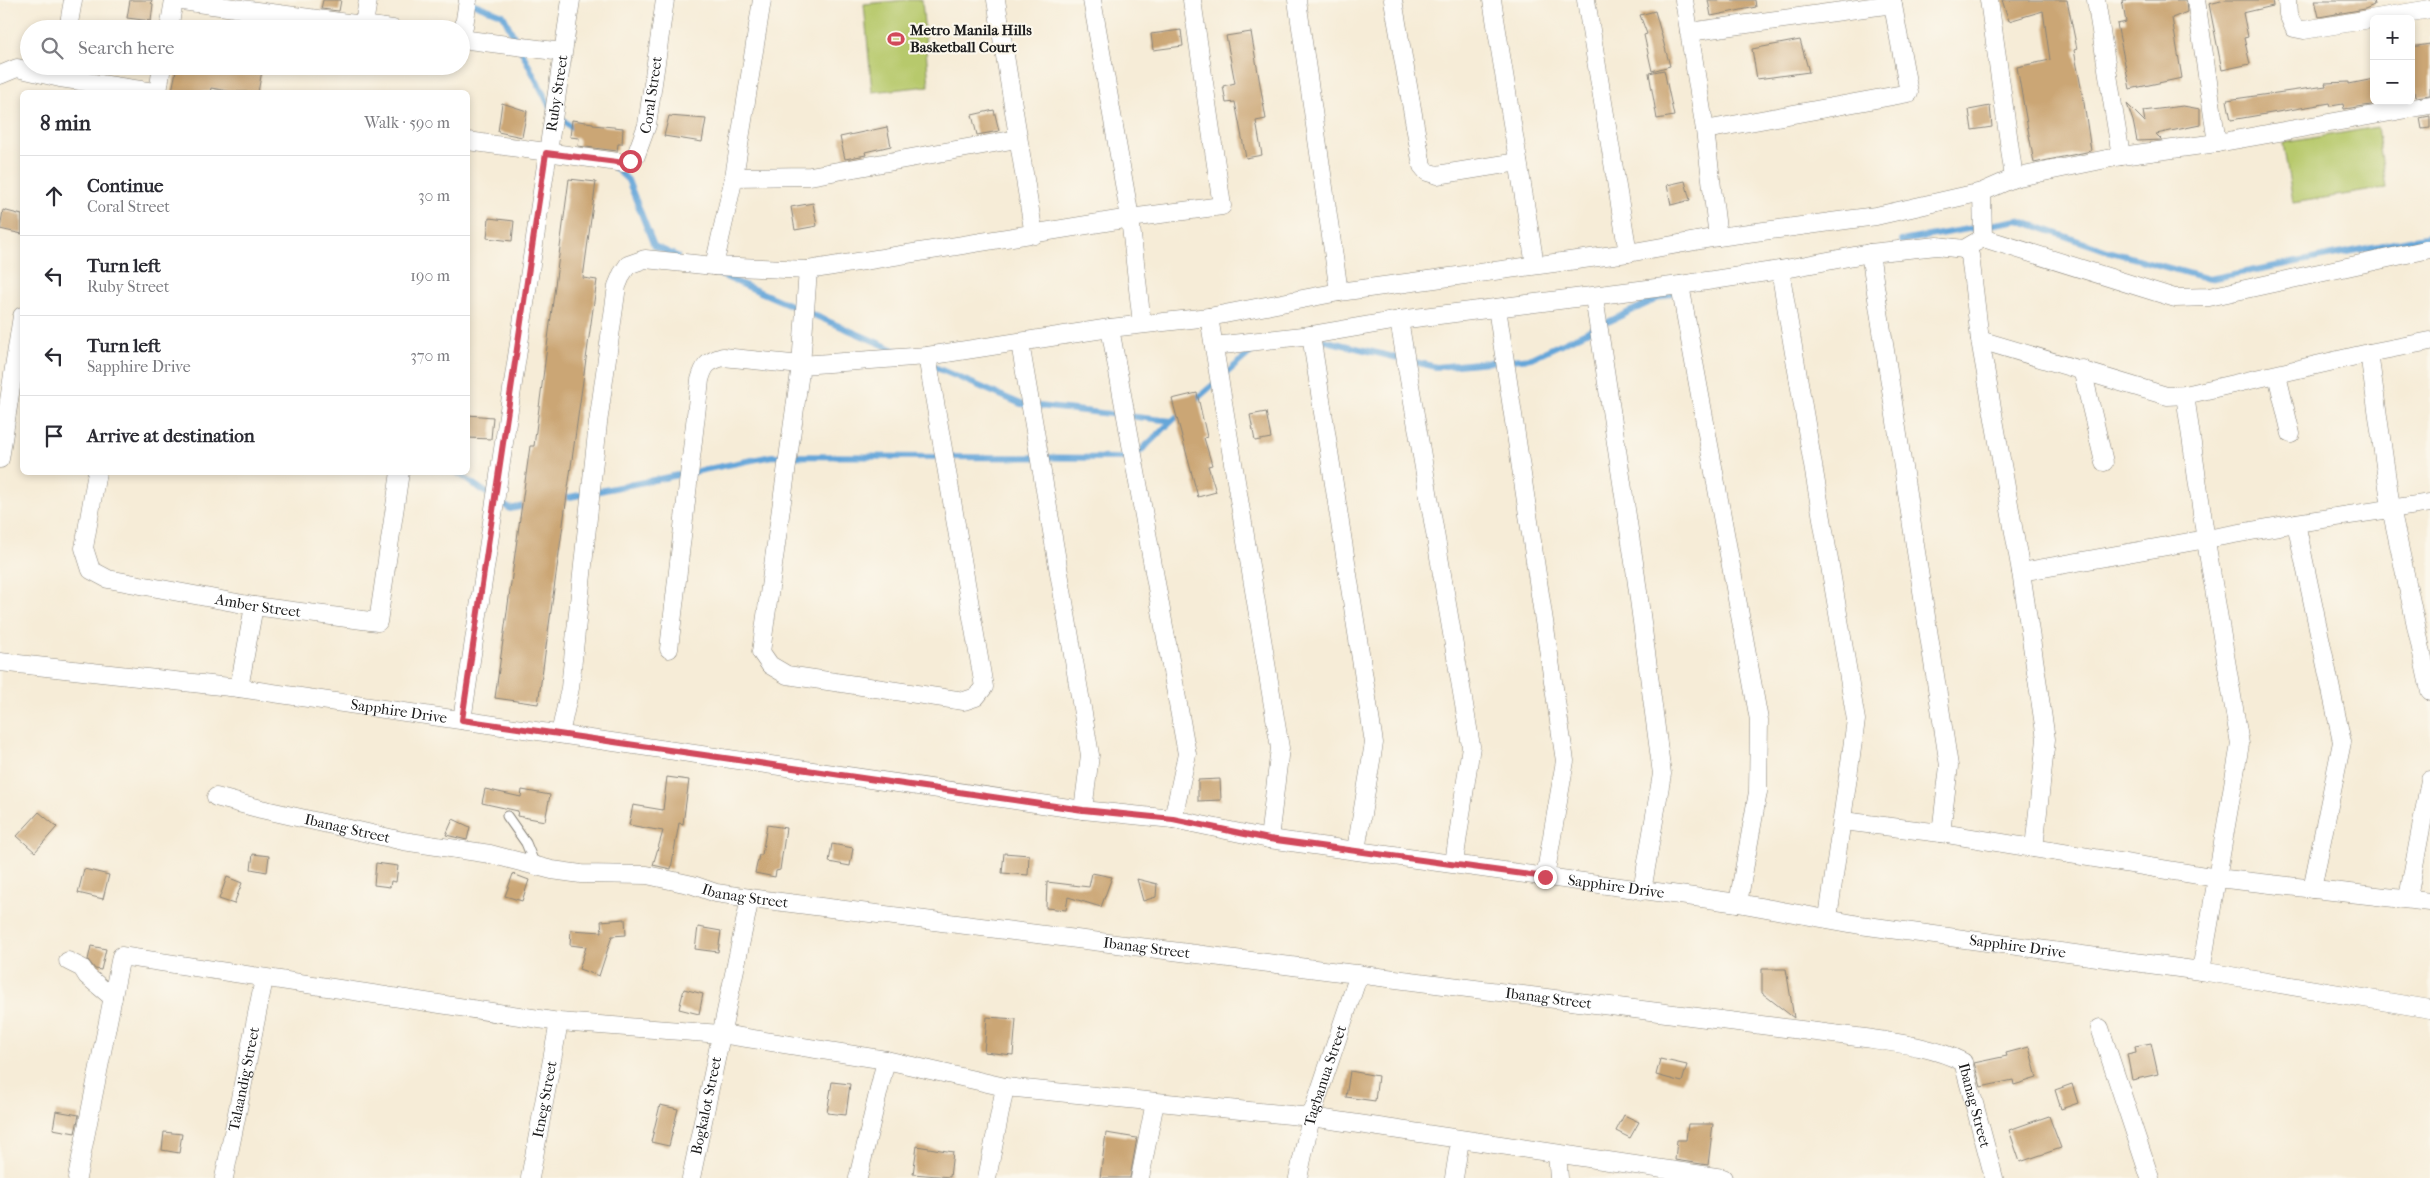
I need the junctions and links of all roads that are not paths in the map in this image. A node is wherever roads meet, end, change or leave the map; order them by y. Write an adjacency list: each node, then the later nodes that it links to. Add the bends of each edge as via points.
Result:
1 (73, 0): 23 (street)
2 (174, 0): 21 (street); 24 (street)
3 (368, 0): 26 (street)
4 (468, 0): 27 (street)
5 (571, 0): 30 (street, Ruby Street)
6 (665, 0): 43 (street, Coral Street, via 647,125 635,158 625,163)
7 (762, 0): 46 (street)
8 (996, 0): 40 (street)
9 (1092, 0): 49 (street)
10 (1192, 0): 49 (street, via 1222,206)
11 (1298, 0): 62 (street)
12 (1393, 0): 45 (street, via 1422,166 1427,172 1437,175)
13 (1492, 0): 45 (street)
14 (1586, 0): 55 (street)
15 (1684, 0): 28 (street)
16 (1989, 0): 47 (street)
17 (2096, 0): 44 (street)
18 (2196, 0): 42 (street)
19 (2287, 0): 22 (street, via 2294,28 2304,30)
20 (1893, 2): 28 (street); 39 (street, via 1909,93)
21 (260, 5): 25 (street)
22 (2430, 9)
23 (70, 20)
24 (171, 20)
25 (342, 20)
26 (365, 20)
27 (465, 20)
28 (1689, 32): 39 (street)
29 (470, 40): 30 (street)
30 (562, 52): 43 (street, Ruby Street)
31 (20, 69): 34 (street)
32 (44, 75): 35 (street)
33 (161, 75): 37 (street)
34 (0, 76)
35 (60, 79): 36 (street)
36 (140, 90)
37 (158, 90)
38 (2430, 105): 42 (street)
39 (1705, 130): 51 (street)
40 (1017, 139): 46 (street, via 810,176); 50 (street)
41 (470, 141): 43 (street, Coral Street)
42 (2217, 143): 44 (street)
43 (546, 153): 96 (street, Ruby Street)
44 (2121, 156): 47 (street)
45 (1518, 162): 57 (street)
46 (734, 177): 58 (street)
47 (2014, 178): 48 (street)
48 (1982, 192): 51 (street, via 1876,216); 52 (street)
49 (1130, 218): 50 (street); 67 (street)
50 (1034, 235): 59 (street)
51 (1718, 237): 55 (street)
52 (1983, 238): 53 (street, via 2175,298 2209,297); 54 (street)
53 (2430, 248)
54 (1964, 249): 56 (street, via 1937,246); 71 (street, via 1970,255)
55 (1628, 253): 57 (street)
56 (1870, 253): 60 (street); 104 (street, via 1949,766)
57 (1535, 265): 62 (street)
58 (714, 266): 59 (street); 97 (street, via 645,259 628,265 617,286 598,423 570,688)
59 (808, 270): 77 (street)
60 (1780, 270): 61 (street); 103 (street, via 1856,720)
61 (1680, 285): 63 (street); 117 (street, via 1759,720 1758,792)
62 (1339, 292): 65 (street)
63 (1594, 297): 64 (street); 113 (street, via 1662,774)
64 (1497, 308): 66 (street); 110 (street, via 1565,761)
65 (1209, 316): 67 (street); 74 (street)
66 (1399, 320): 70 (street); 108 (street, via 1471,746)
67 (1142, 324): 68 (street)
68 (1110, 328): 73 (street); 102 (street, via 1187,754)
69 (20, 329): 82 (street)
70 (1311, 335): 74 (street); 107 (street, via 1374,743)
71 (1980, 340): 78 (street); 90 (street)
72 (2430, 341): 75 (street)
73 (1020, 343): 76 (street); 100 (street, via 1090,755)
74 (1214, 346): 105 (street, via 1280,748)
75 (2369, 353): 79 (street); 87 (street)
76 (927, 356): 77 (street); 77 (street, via 984,687 976,697 964,701 787,675 770,665 761,652)
77 (801, 365): 92 (street, via 723,357 704,365)
78 (2082, 369): 80 (street, via 2167,396); 83 (street)
79 (2277, 375): 80 (street); 81 (street)
80 (2185, 395): 89 (street)
81 (2291, 434)
82 (0, 459)
83 (2104, 462)
84 (96, 475): 91 (street, Amber Street, via 84,548 91,570 108,578)
85 (400, 475): 91 (street, Amber Street, via 378,622)
86 (2430, 503): 87 (street)
87 (2391, 508): 88 (street); 95 (street)
88 (2296, 524): 89 (street); 112 (street, via 2342,742)
89 (2206, 541): 90 (street); 111 (street, via 2240,744)
90 (2021, 572): 106 (street, via 2046,739)
91 (254, 606): 94 (street)
92 (669, 649)
93 (0, 662): 94 (street, Sapphire Drive)
94 (239, 688): 96 (street, Sapphire Drive)
95 (2430, 691)
96 (462, 720): 97 (street, Sapphire Drive)
97 (560, 734): 100 (street, Sapphire Drive)
98 (2430, 780): 115 (street)
99 (216, 797): 109 (street, Ibanag Street, via 403,841 490,854)
100 (1083, 810): 102 (street, Sapphire Drive)
101 (507, 816): 109 (lane, via 526,843)
102 (1173, 819): 105 (street, Sapphire Drive)
103 (1843, 821): 104 (street); 118 (street)
104 (1940, 833): 106 (street)
105 (1269, 839): 107 (street, Sapphire Drive)
106 (2034, 848): 111 (street)
107 (1356, 850): 108 (street, Sapphire Drive)
108 (1454, 863): 110 (street, Sapphire Drive)
109 (536, 866): 114 (street, Ibanag Street, via 581,874 647,875)
110 (1545, 877): 113 (street, Sapphire Drive)
111 (2217, 878): 112 (street); 120 (street)
112 (2312, 888): 115 (street)
113 (1642, 891): 117 (street, Sapphire Drive)
114 (750, 898): 121 (street, Ibanag Street); 127 (street, Bogkalot Street)
115 (2408, 898): 116 (street)
116 (2430, 902)
117 (1738, 903): 118 (street, Sapphire Drive)
118 (1828, 918): 120 (street, Sapphire Drive)
119 (68, 961): 123 (street, via 82,968)
120 (2201, 971): 124 (street, Sapphire Drive)
121 (1359, 974): 131 (street, Tagbanua Street); 145 (street, Ibanag Street, via 1865,1038 1918,1046 1949,1055 1963,1062)
122 (264, 978): 123 (street, via 121,956); 125 (street); 135 (street, Talaandig Street)
123 (113, 998): 134 (street)
124 (2430, 1009)
125 (559, 1022): 127 (street); 136 (street, Itneg Street)
126 (2100, 1028): 146 (street)
127 (721, 1034): 128 (street); 137 (street, Bogkalot Street)
128 (886, 1060): 129 (street); 138 (street)
129 (1006, 1087): 130 (street); 139 (street)
130 (1155, 1102): 131 (street); 140 (street)
131 (1311, 1117): 132 (street); 141 (street, Tagbanua Street)
132 (1460, 1140): 133 (street); 142 (street)
133 (1557, 1154): 143 (street); 144 (street)
134 (77, 1178)
135 (224, 1178)
136 (530, 1178)
137 (691, 1178)
138 (858, 1178)
139 (987, 1178)
140 (1140, 1178)
141 (1298, 1178)
142 (1454, 1178)
143 (1559, 1178)
144 (1723, 1178)
145 (1994, 1178)
146 (2150, 1178)

